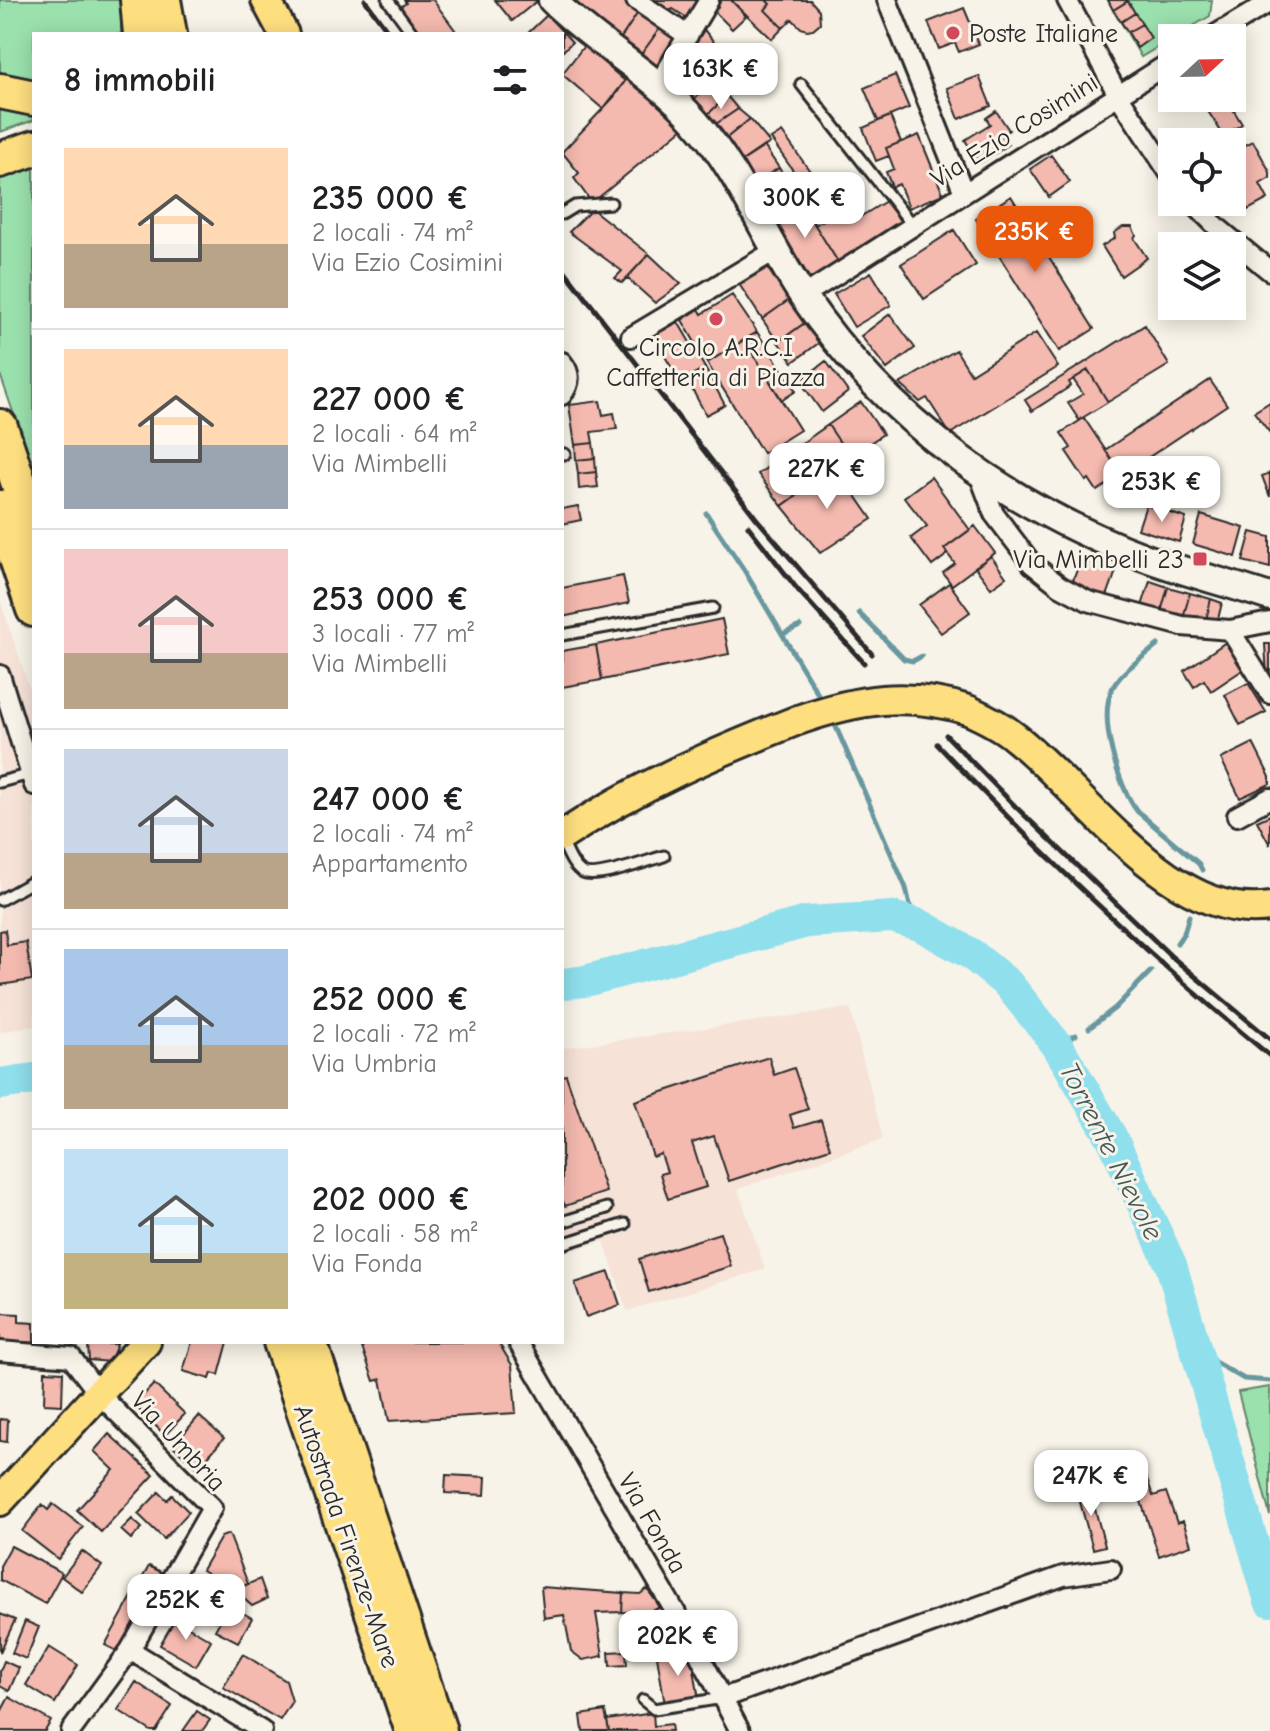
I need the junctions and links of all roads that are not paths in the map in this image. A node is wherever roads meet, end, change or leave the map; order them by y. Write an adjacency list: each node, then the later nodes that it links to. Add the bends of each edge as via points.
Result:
1 (266, 0): 10 (main road)
2 (388, 0): 11 (lane)
3 (552, 0): 15 (main road)
4 (636, 0): 12 (street)
5 (709, 0): 12 (street)
6 (887, 0): 24 (street)
7 (1067, 0): 17 (street)
8 (1270, 2): 9 (street)
9 (1233, 24)
10 (283, 32)
11 (412, 32)
12 (688, 36): 15 (street)
13 (1158, 70): 17 (street, Via Ezio Cosimini)
14 (801, 84): 28 (lane)
15 (658, 85): 29 (main road, via 702,130)
16 (0, 91): 18 (highway)
17 (1118, 95): 22 (street); 24 (street, Via Ezio Cosimini)
18 (32, 98)
19 (32, 131): 20 (highway)
20 (0, 141)
21 (32, 149): 23 (highway)
22 (1158, 156)
23 (0, 160)
24 (964, 193): 28 (street, Via Ezio Cosimini)
25 (611, 203): 26 (lane, via 575,206)
26 (564, 213)
27 (1206, 216): 30 (street)
28 (913, 226): 31 (street, Via Ezio Cosimini)
29 (776, 250): 31 (main road); 32 (street)
30 (1270, 271)
31 (803, 296): 36 (main road, via 878,390)
32 (631, 337)
33 (566, 367): 34 (street)
34 (564, 392)
35 (0, 427): 37 (highway)
36 (979, 474): 38 (main road, via 1075,529); 42 (street, via 994,514 1050,579 1088,601 1182,626)
37 (10, 520): 39 (highway)
38 (1270, 597)
39 (32, 602)
40 (713, 608): 43 (lane)
41 (1270, 622): 42 (street)
42 (1230, 630): 45 (street)
43 (564, 635)
44 (0, 675): 46 (street)
45 (1270, 694)
46 (32, 780): 47 (lane)
47 (0, 782)
48 (1270, 798): 49 (street)
49 (1237, 816)
50 (564, 837): 55 (main road, bridge, via 611,804 759,736 852,704 903,698 951,705 1002,727 1186,889 1222,903)
51 (564, 843): 52 (lane, via 573,864 596,875)
52 (664, 856)
53 (32, 882): 54 (lane)
54 (0, 900)
55 (1270, 907)
56 (607, 1208): 57 (lane)
57 (564, 1221)
58 (625, 1224): 59 (lane)
59 (564, 1243)
60 (144, 1344): 65 (main road)
61 (282, 1344): 73 (highway, Autostrada Firenze-Mare)
62 (310, 1344): 74 (highway, Autostrada Firenze-Mare)
63 (519, 1344): 69 (street, Via Fonda)
64 (0, 1351): 65 (street, via 71,1357)
65 (99, 1394): 66 (main road); 68 (street, Via Umbria, via 212,1508)
66 (0, 1501)
67 (1111, 1569): 69 (street, via 1063,1576)
68 (130, 1650): 71 (street, Via Umbria); 72 (street)
69 (723, 1698): 70 (lane, via 654,1709); 75 (street, Via Fonda)
70 (643, 1700)
71 (71, 1731)
72 (262, 1731)
73 (413, 1731)
74 (439, 1731)
75 (740, 1731)

